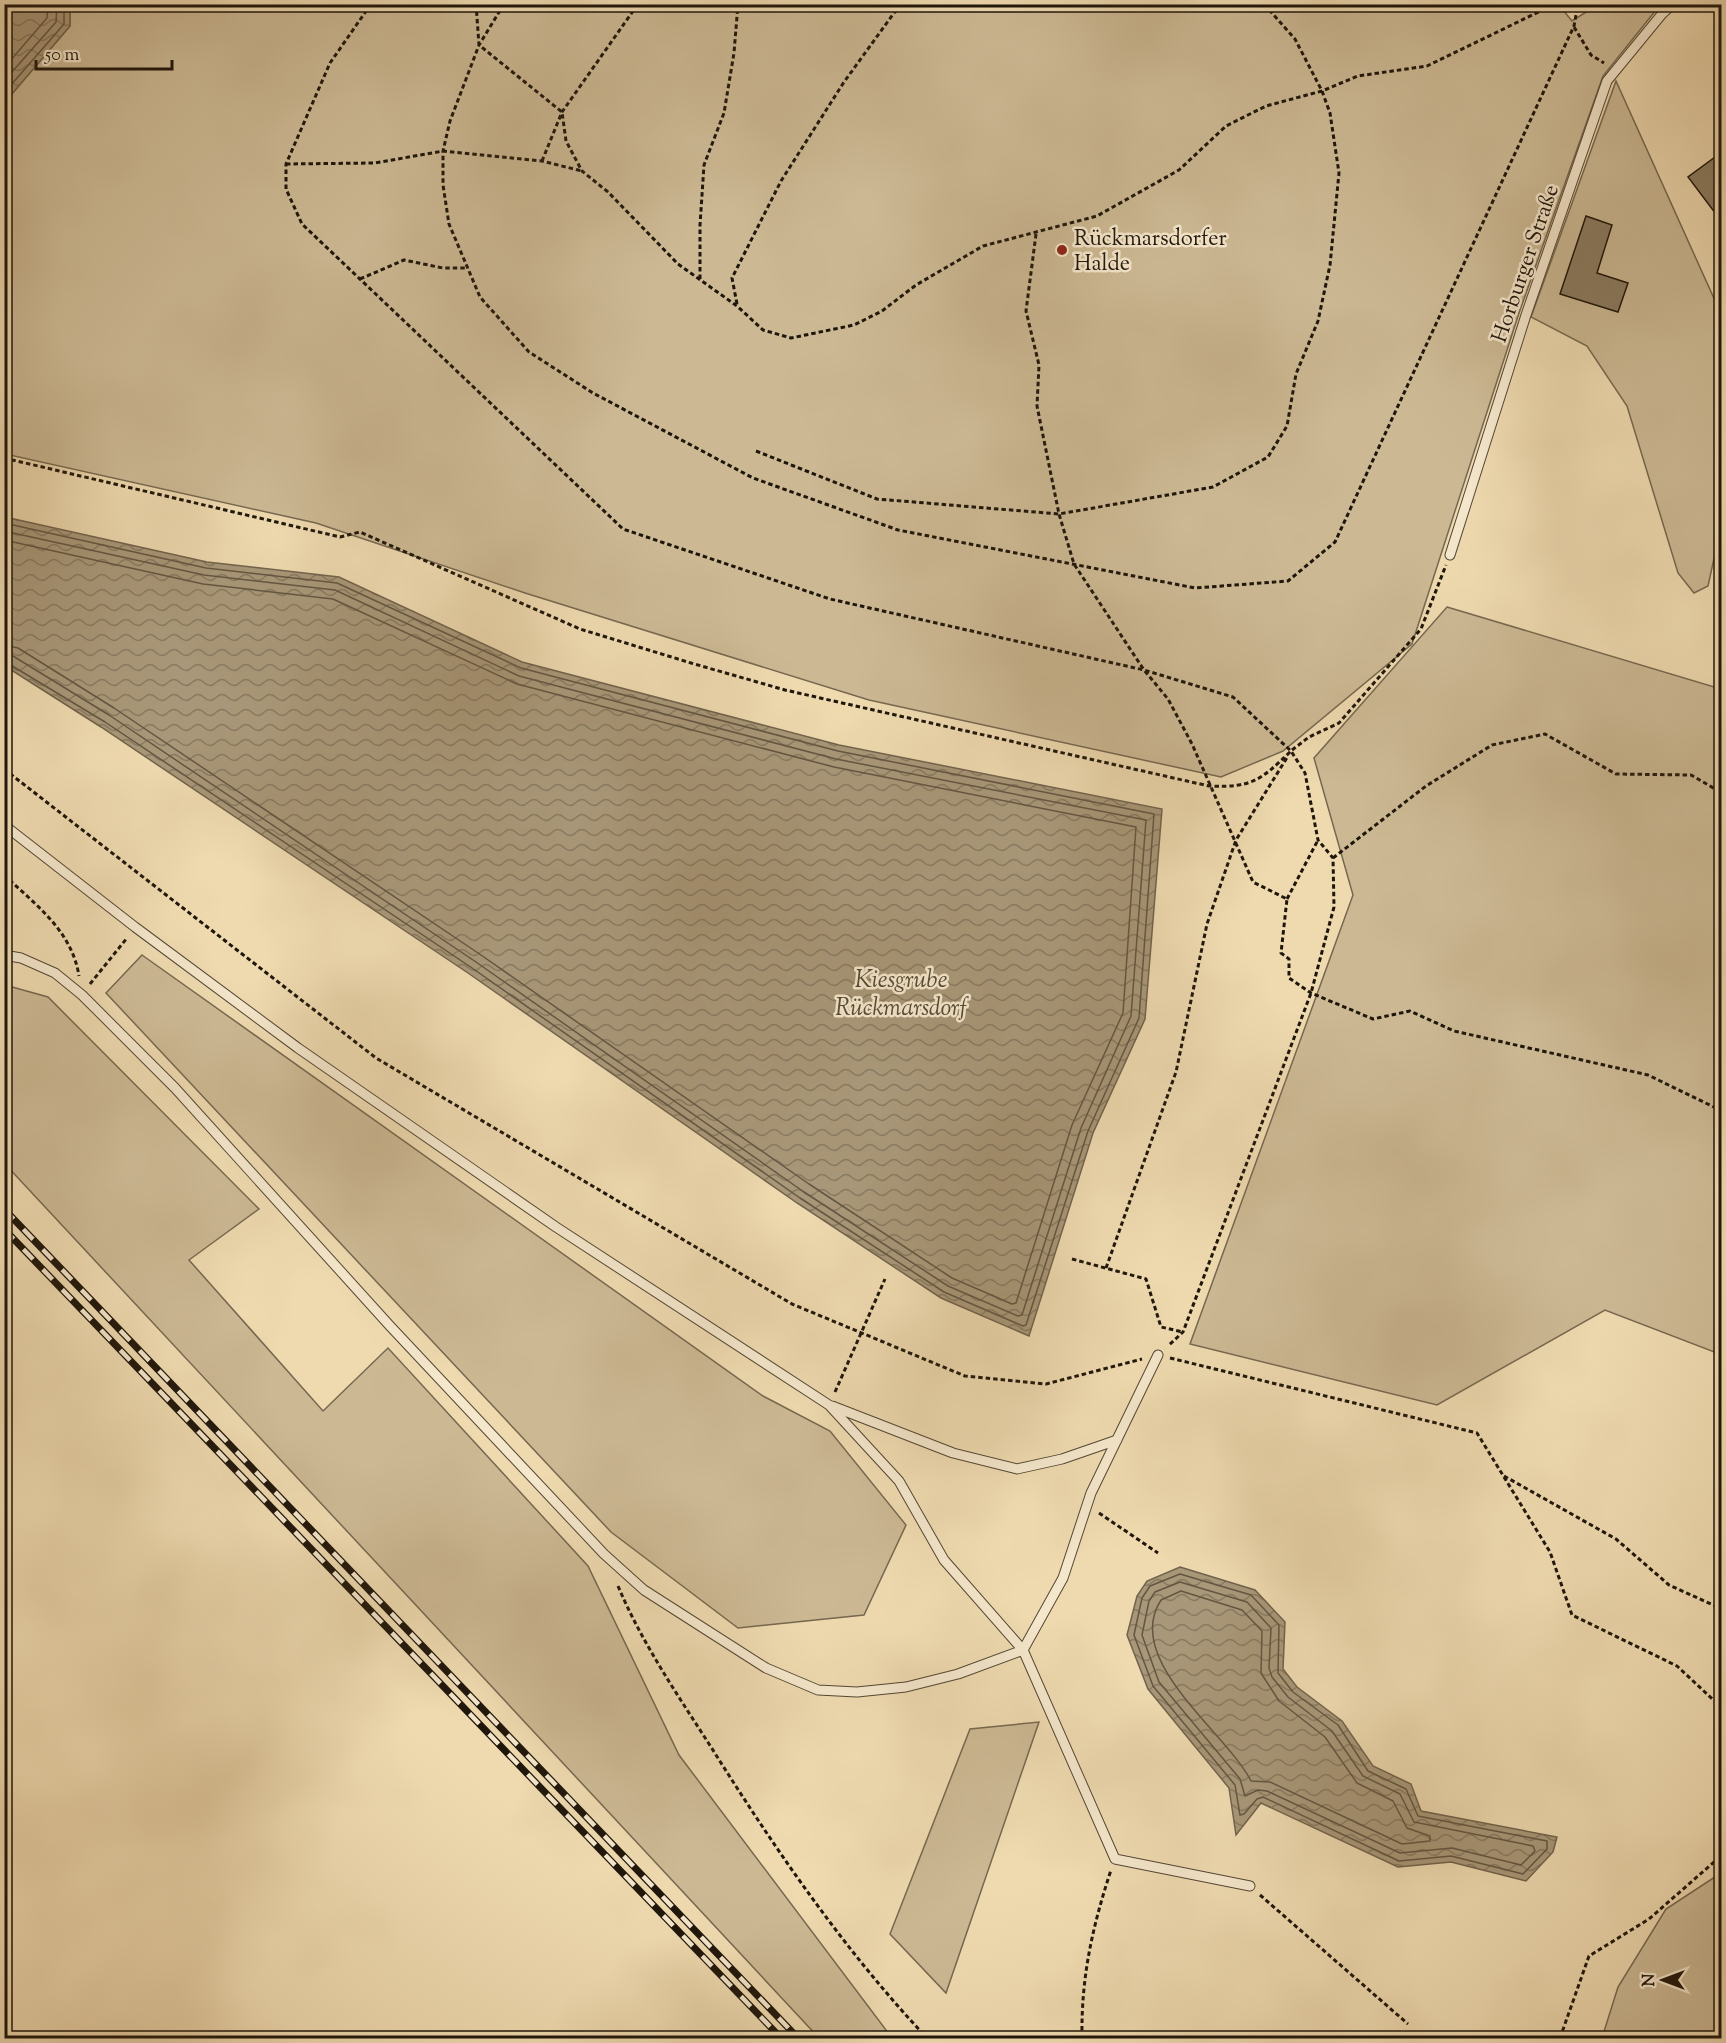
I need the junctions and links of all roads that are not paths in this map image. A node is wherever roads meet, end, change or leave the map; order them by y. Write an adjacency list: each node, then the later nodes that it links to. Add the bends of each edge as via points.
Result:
1 (1673, 4): 2 (lane, Horburger Straße, via 1607,81 1526,315)
2 (1450, 555)
3 (4, 825): 6 (lane, via 298,1048 556,1227)
4 (4, 955): 8 (lane, via 55,973 82,995 175,1089 604,1554 644,1590 766,1668 818,1689 857,1692 906,1687 958,1674)
5 (1158, 1355): 7 (lane)
6 (829, 1405): 7 (lane, via 953,1453 1017,1469); 8 (lane, via 899,1481 944,1560)
7 (1118, 1440): 8 (lane, via 1087,1505 1063,1578)
8 (1023, 1650): 9 (lane, via 1115,1859)
9 (1250, 1886)

